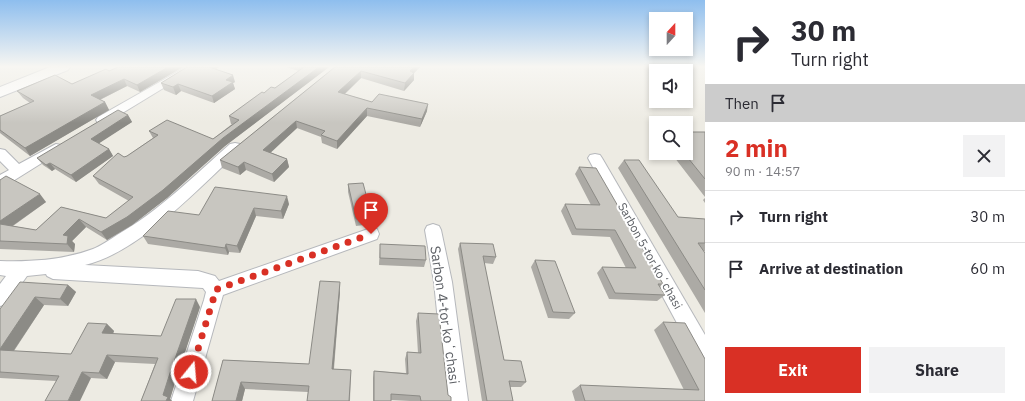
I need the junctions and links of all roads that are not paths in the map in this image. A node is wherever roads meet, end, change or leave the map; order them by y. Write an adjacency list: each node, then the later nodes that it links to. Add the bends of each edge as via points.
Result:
1 (16, 86): 3 (main road)
2 (162, 86): 4 (street)
3 (0, 92)
4 (95, 125)
5 (69, 140): 9 (street)
6 (244, 141): 14 (street, via 139,230 98,255 53,266)
7 (0, 153): 9 (street)
8 (595, 158): 17 (street, Sarbon 5-tor koʻchasi)
9 (18, 171): 10 (street)
10 (0, 182)
11 (434, 230): 19 (street, Sarbon 4-tor koʻchasi)
12 (371, 234): 15 (street)
13 (0, 268): 14 (street)
14 (22, 269): 15 (street, via 198,279 209,282); 16 (street)
15 (215, 290): 18 (street)
16 (0, 298)
17 (705, 355)
18 (182, 401)
19 (457, 401)

